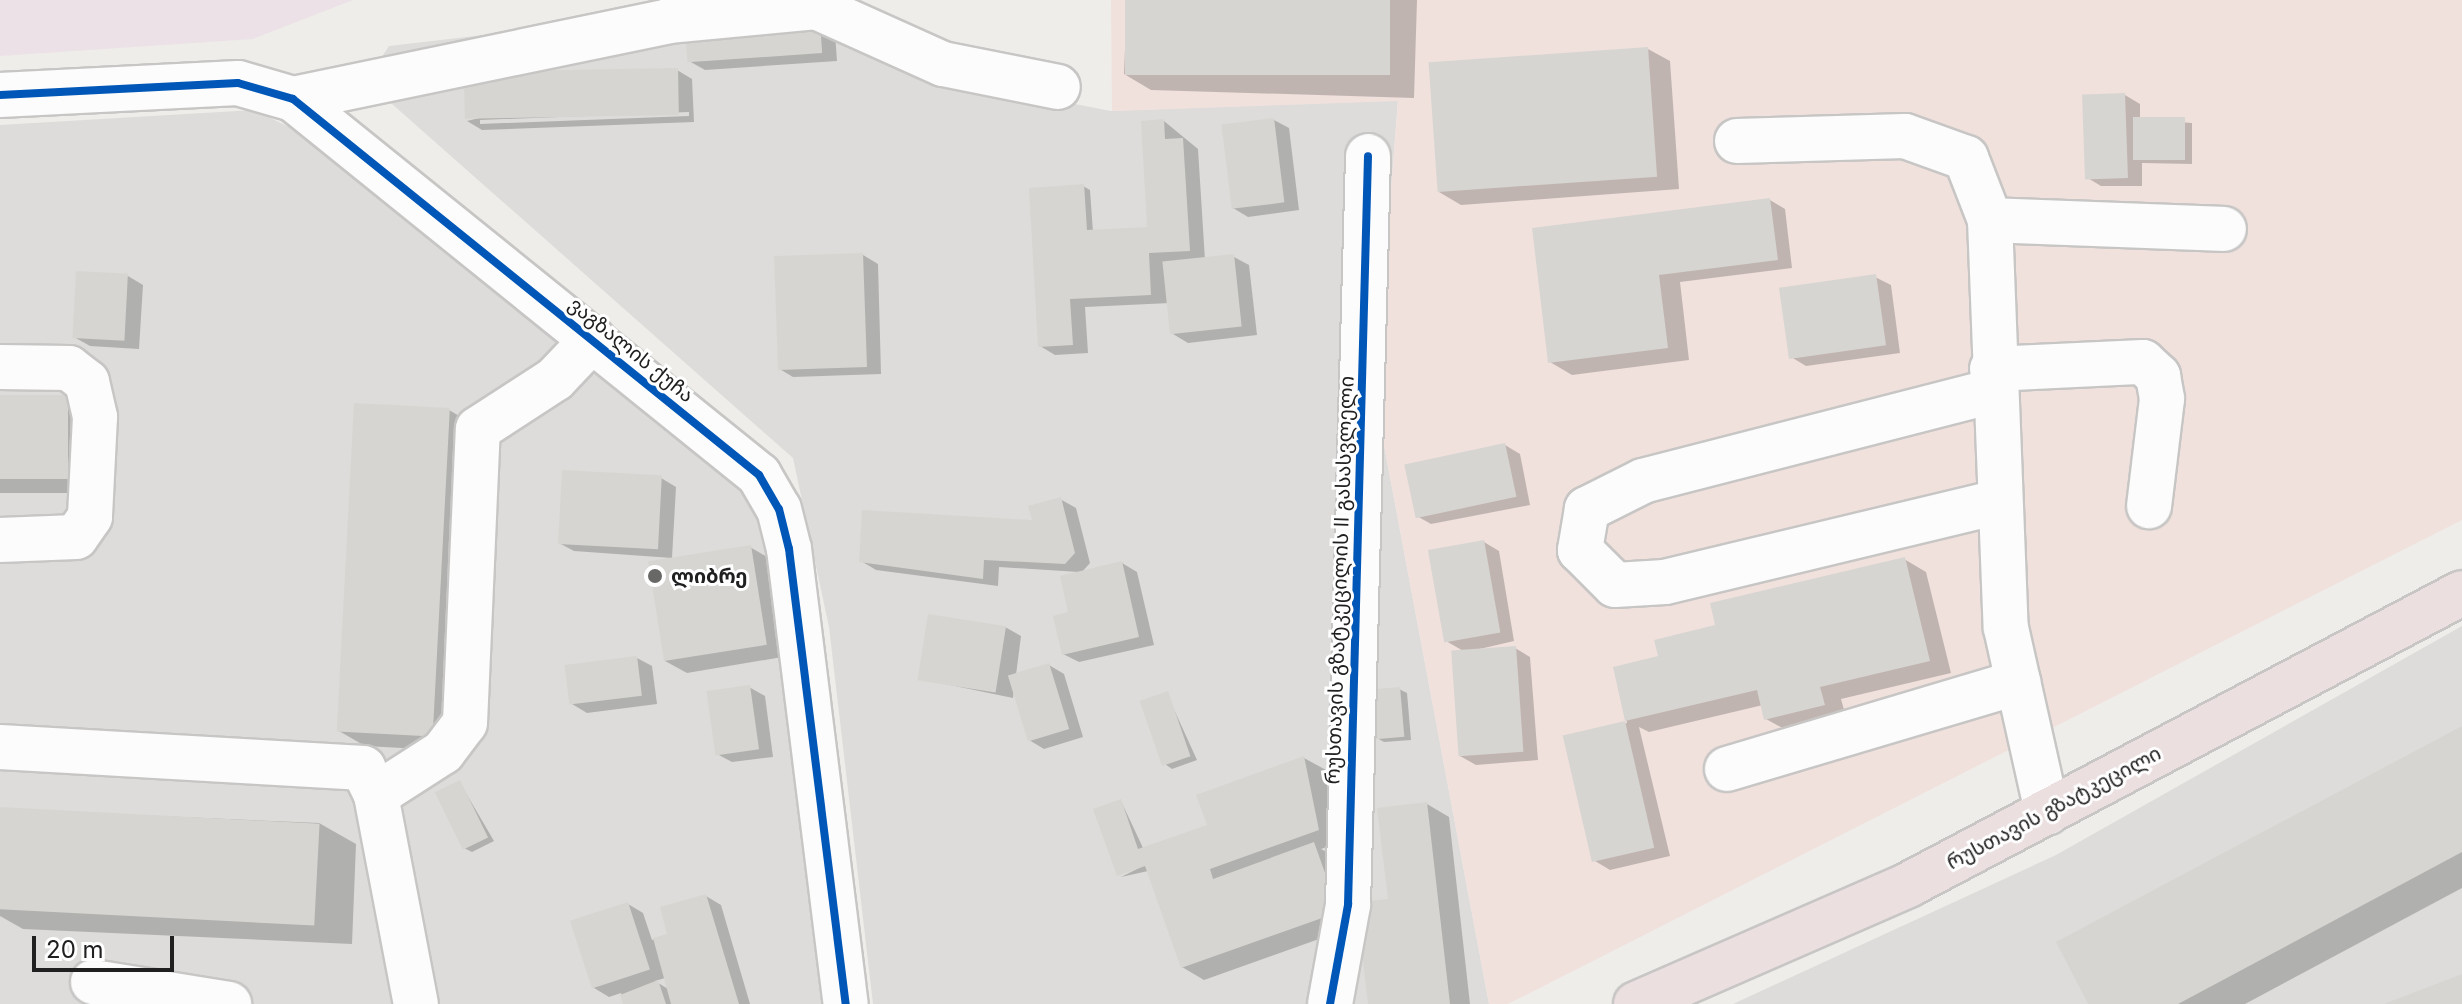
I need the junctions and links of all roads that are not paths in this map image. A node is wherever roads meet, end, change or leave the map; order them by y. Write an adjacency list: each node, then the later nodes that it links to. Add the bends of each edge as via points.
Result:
1 (1058, 87): 3 (street, via 943,64 816,7 668,21)
2 (0, 95): 3 (street, ვაგზალის ქუჩა, via 238,83)
3 (293, 99): 8 (street, ვაგზალის ქუჩა)
4 (1737, 141): 6 (street, via 1905,136 1966,158)
5 (1368, 156): 24 (street, რუსთავის გზატკეცილის II გასასვლელი, via 1348,905)
6 (1990, 220): 7 (street); 10 (street)
7 (2224, 229)
8 (593, 339): 18 (street, via 555,379 478,429 465,723 443,752); 23 (street, ვაგზალის ქუჩა, via 759,475 779,509)
9 (0, 367): 13 (street, via 69,368 87,382 95,417 90,517 76,537)
10 (1993, 380): 11 (street); 11 (street, via 1643,481 1587,509 1580,550 1615,585 1665,582); 12 (street, via 2143,362 2158,376 2162,399)
11 (1998, 502): 15 (street, via 2006,628)
12 (2149, 506)
13 (0, 540)
14 (2459, 603): 19 (highway, რუსთავის გზატკეცილი)
15 (2018, 682): 17 (street); 19 (street)
16 (0, 747): 18 (street, via 363,768)
17 (1727, 769)
18 (376, 795): 22 (street)
19 (2047, 812): 25 (highway, რუსთავის გზატკეცილი, via 1908,885)
20 (93, 982): 21 (street)
21 (229, 1004)
22 (416, 1004)
23 (846, 1004)
24 (1330, 1004)
25 (1636, 1004)

